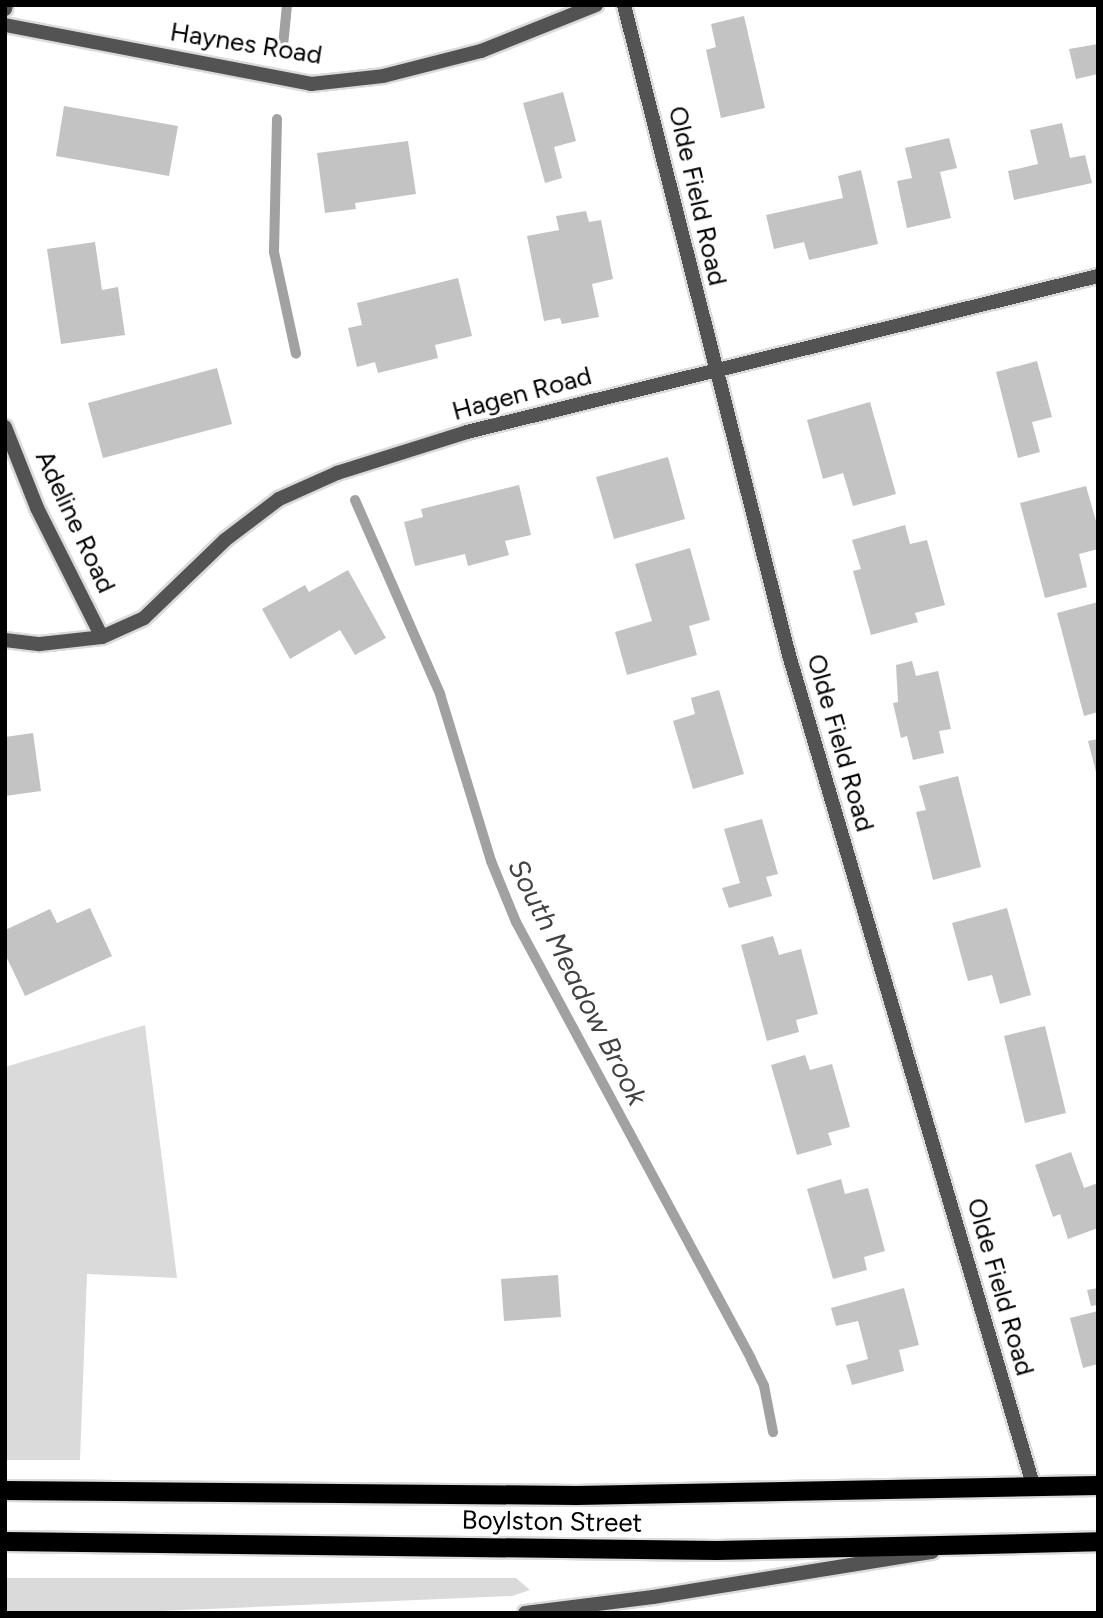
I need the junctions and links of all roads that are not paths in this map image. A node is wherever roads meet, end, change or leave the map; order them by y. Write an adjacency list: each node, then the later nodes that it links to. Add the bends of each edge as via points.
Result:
1 (596, 5): 3 (street, Haynes Road, via 481,51 383,76 311,84)
2 (625, 5): 5 (street, Olde Field Road)
3 (5, 25)
4 (1098, 275): 5 (street, Hagen Road)
5 (714, 370): 7 (street, Hagen Road, via 467,432 337,473 279,499 225,540 144,618); 10 (street, Olde Field Road, via 789,655)
6 (5, 427): 7 (street, Adeline Road, via 37,508)
7 (102, 636): 8 (street, Hagen Road, via 40,644)
8 (5, 640)
9 (1098, 1485): 10 (highway, Boylston Street)
10 (1034, 1488): 11 (highway, Boylston Street, via 589,1495)
11 (5, 1490)
12 (5, 1541): 14 (highway, Boylston Street, via 586,1550)
13 (1098, 1541): 14 (highway, Boylston Street)
14 (978, 1545): 15 (street)
15 (525, 1613)

